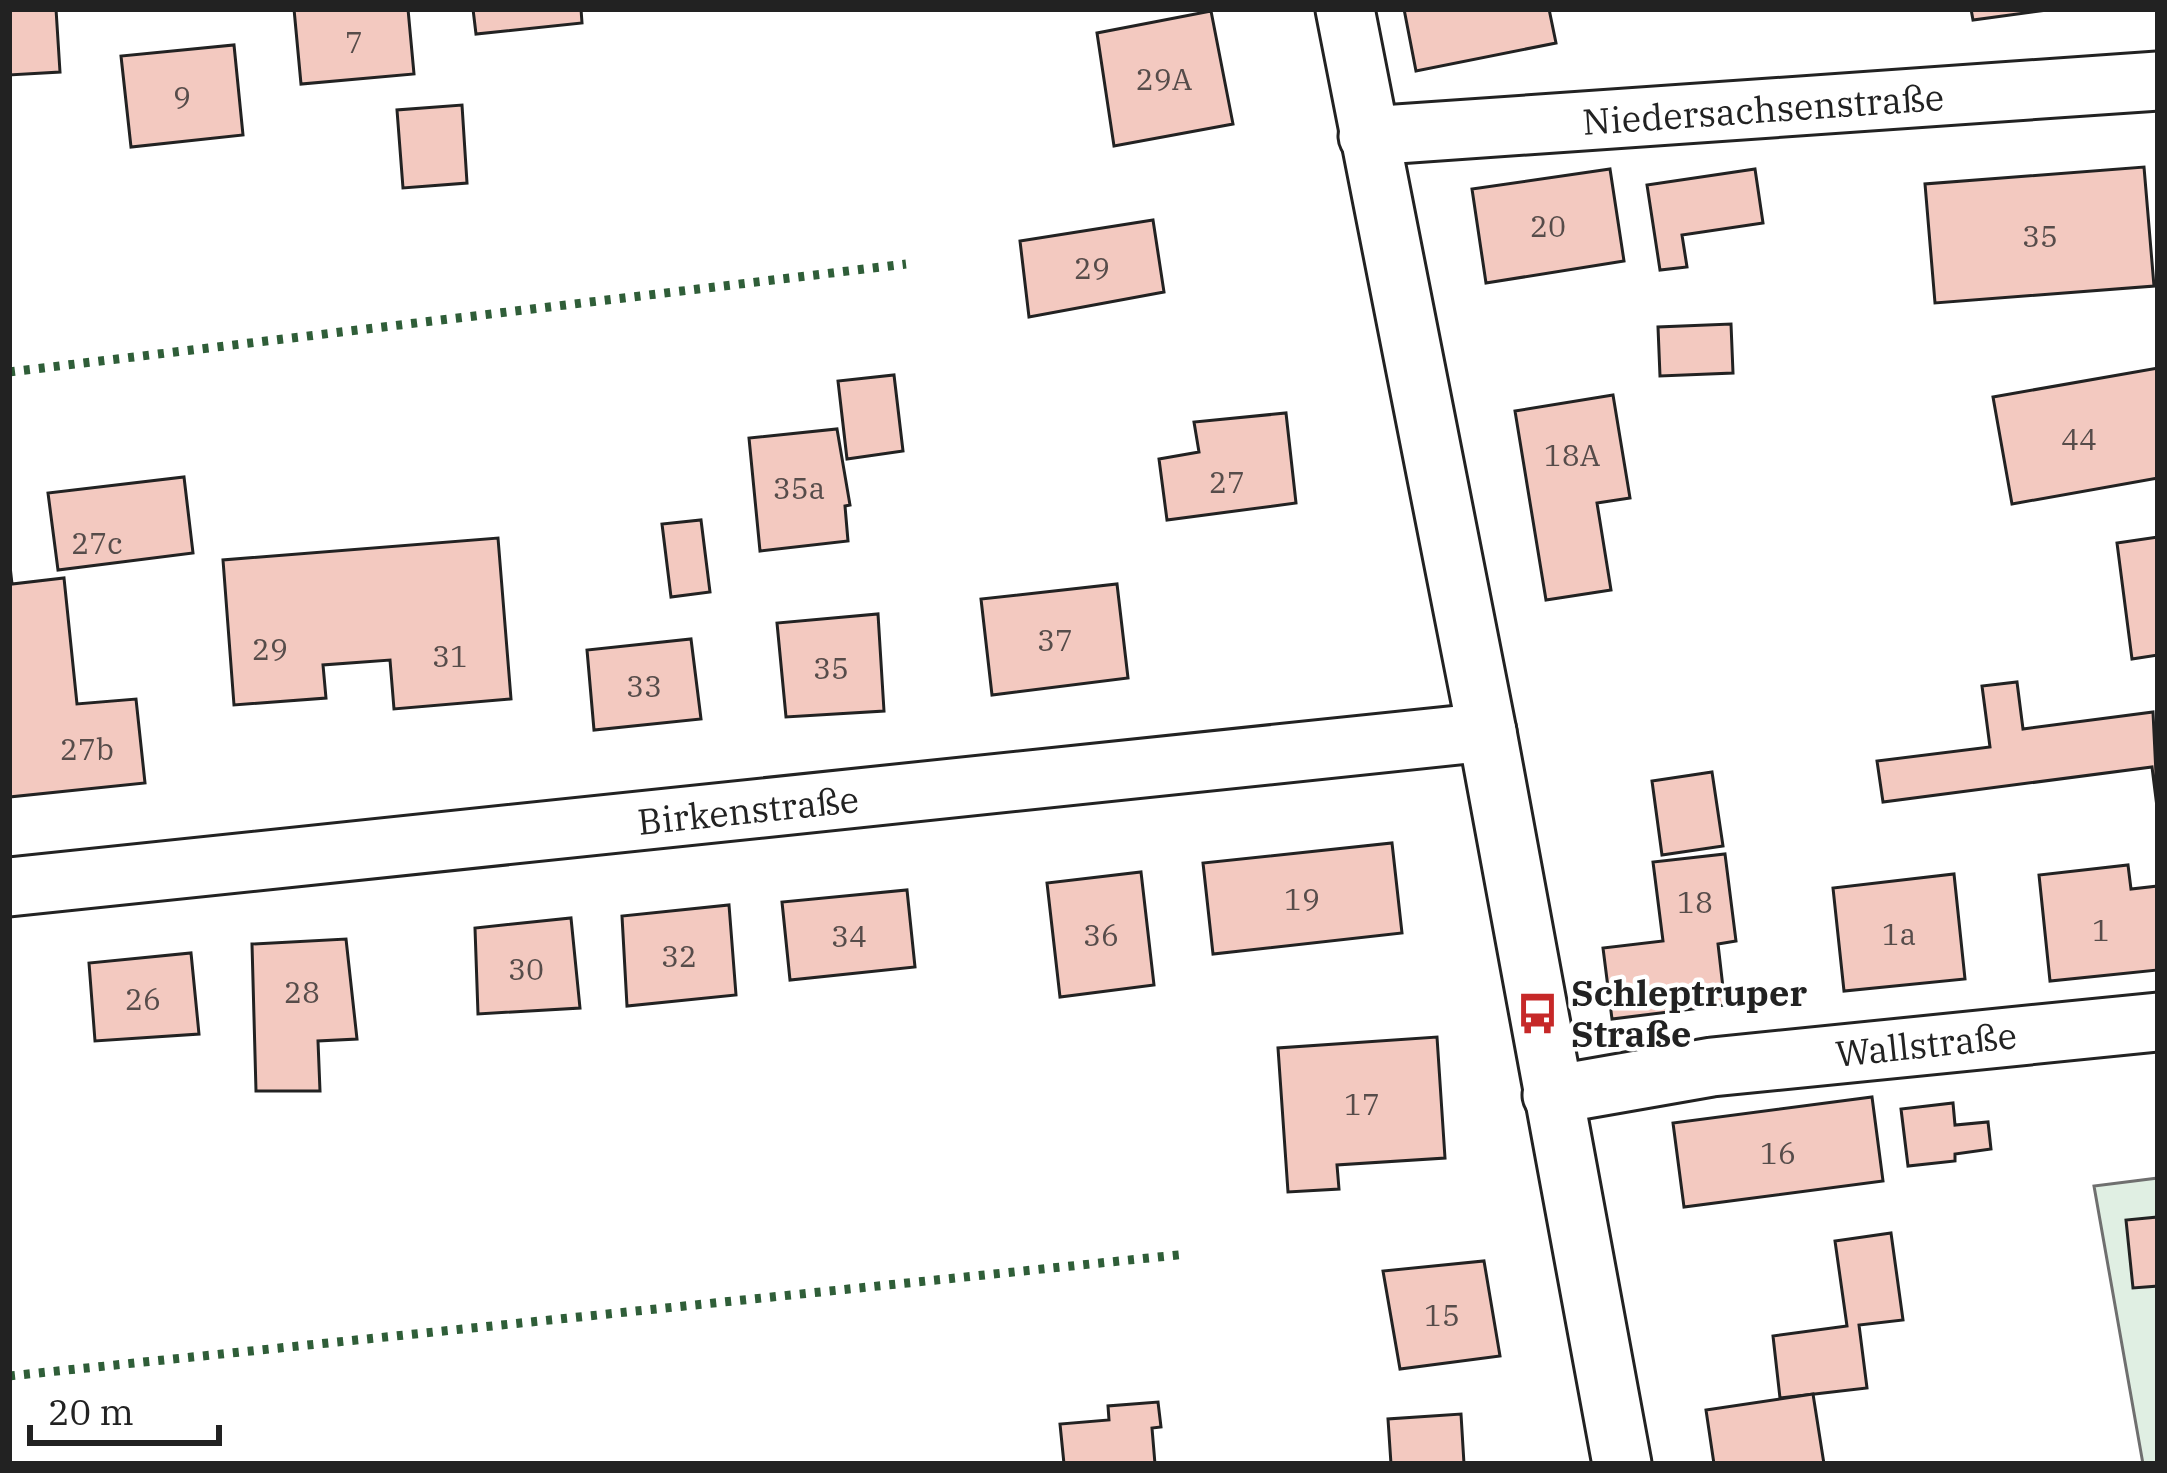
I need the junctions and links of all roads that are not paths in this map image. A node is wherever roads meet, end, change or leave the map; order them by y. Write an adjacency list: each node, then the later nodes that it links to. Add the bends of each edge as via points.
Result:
1 (1346, 9): 3 (street)
2 (2158, 81): 3 (street, Niedersachsenstraße)
3 (1368, 136): 4 (street)
4 (1487, 732): 5 (street, Birkenstraße); 7 (street)
5 (9, 886)
6 (2158, 1022): 7 (street, Wallstraße, via 1712,1067)
7 (1552, 1095): 8 (street)
8 (1622, 1464)

